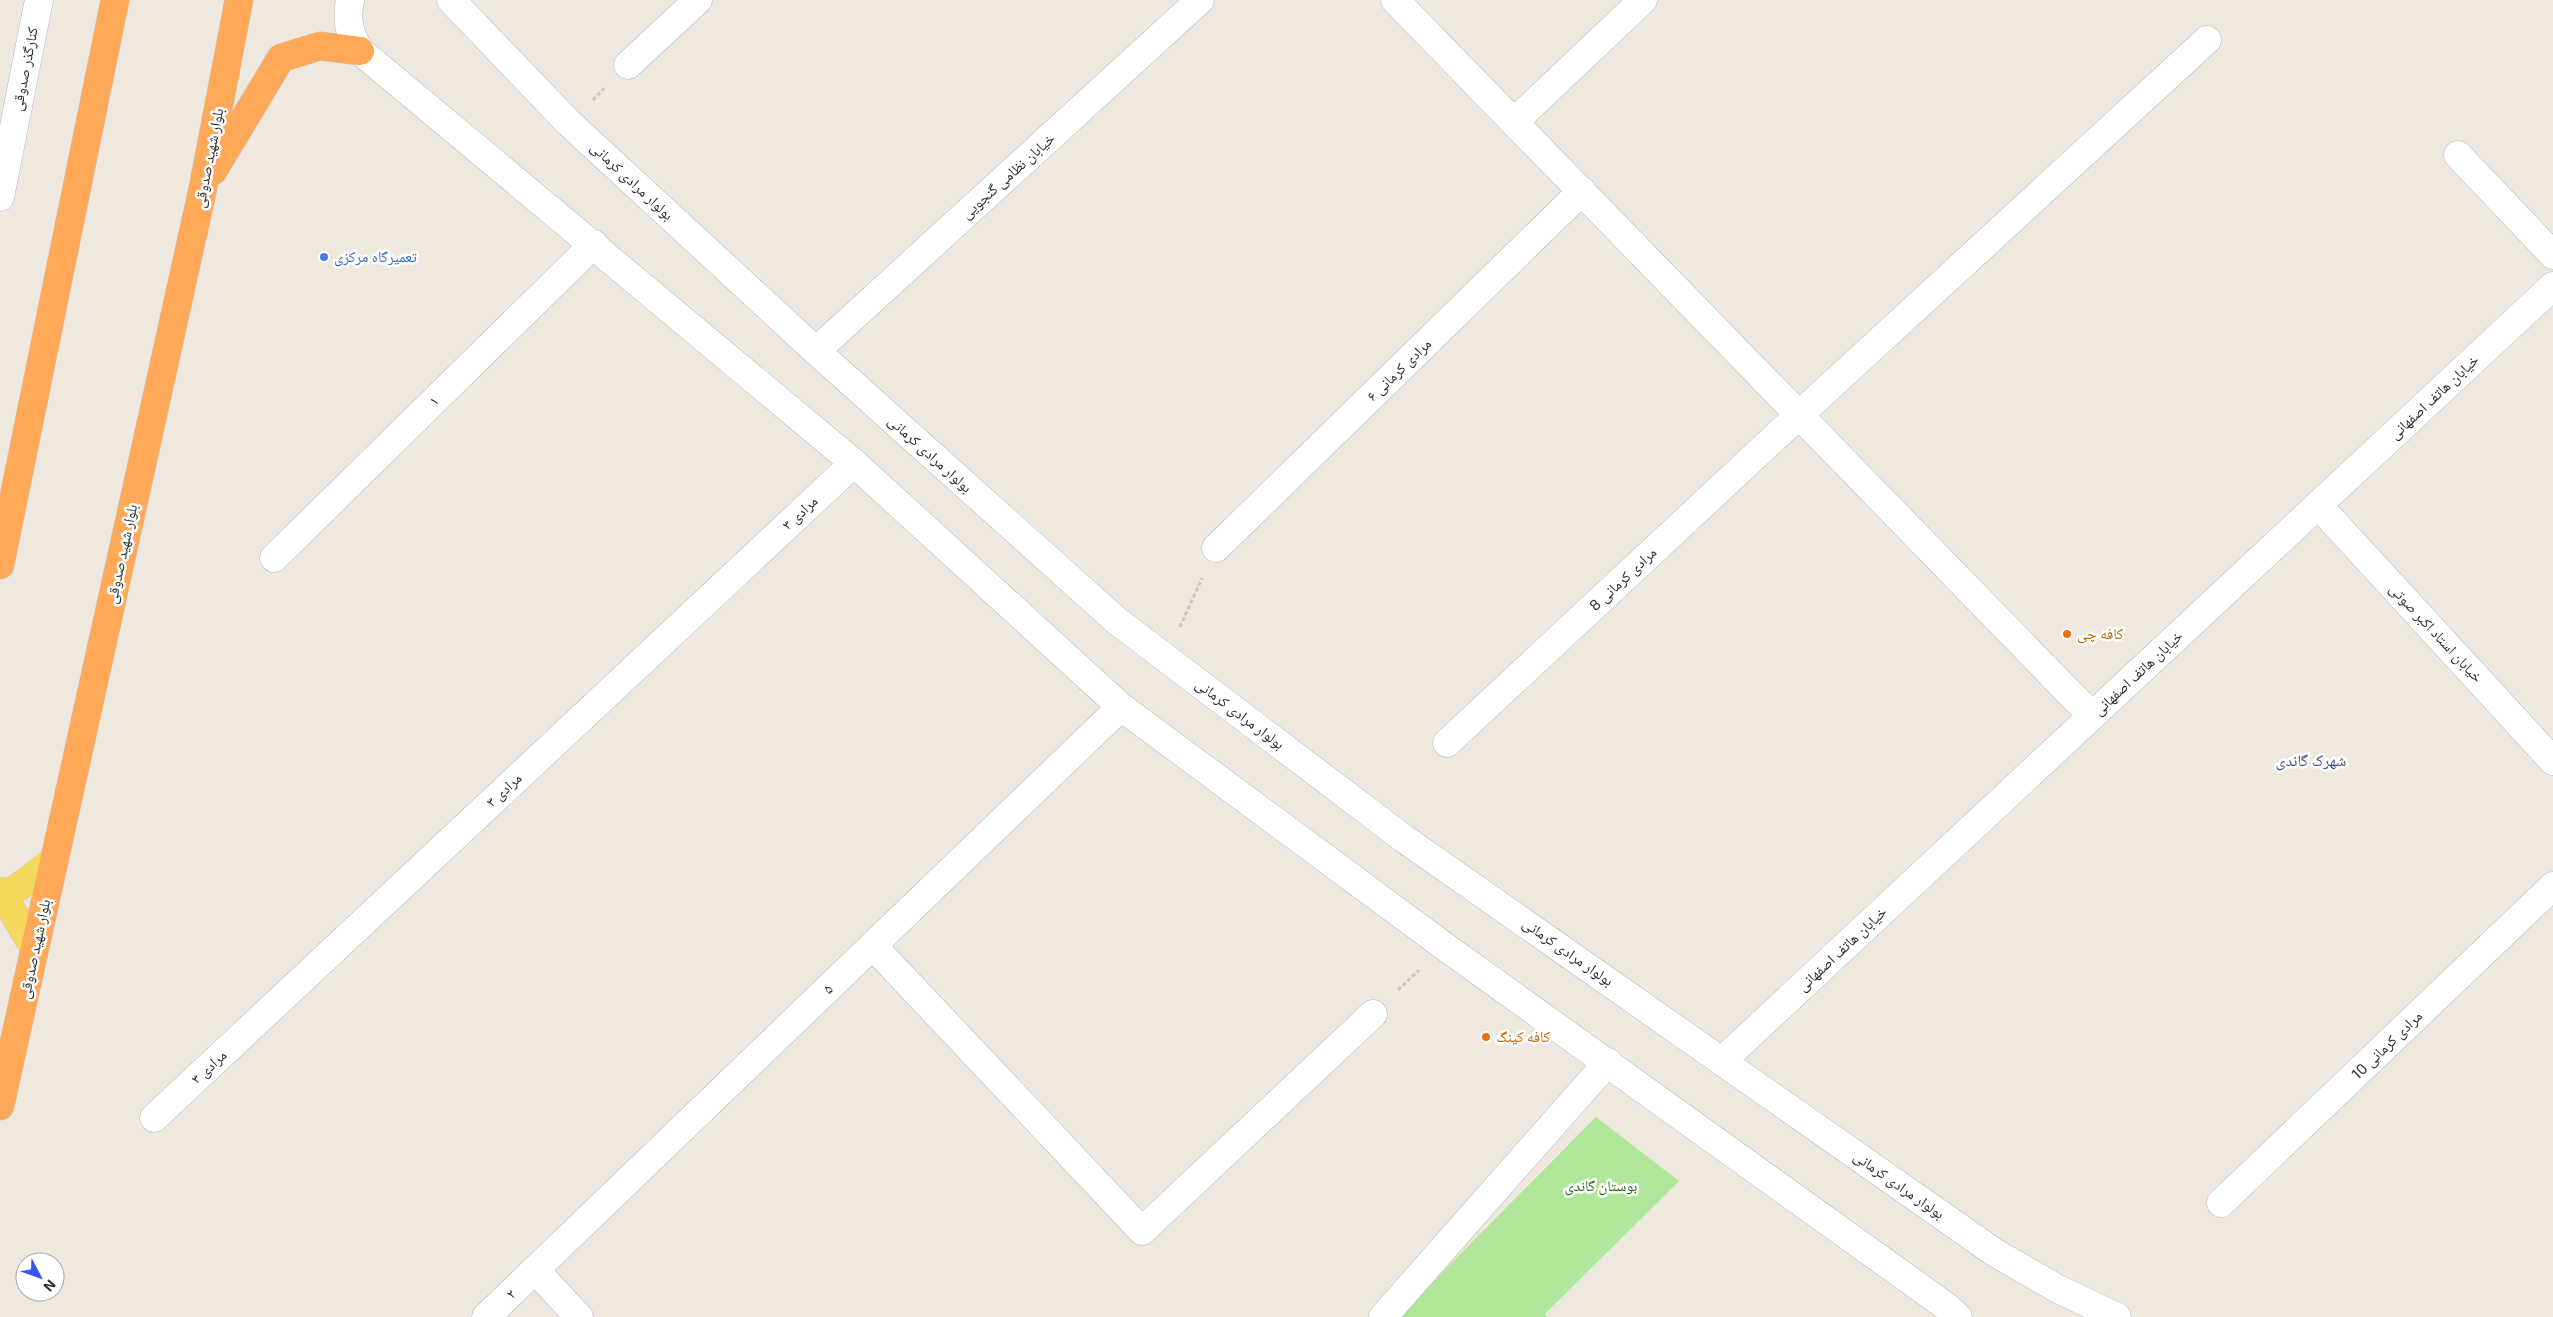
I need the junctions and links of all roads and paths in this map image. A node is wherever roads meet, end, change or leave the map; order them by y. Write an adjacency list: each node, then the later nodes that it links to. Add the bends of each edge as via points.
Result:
1 (39, 0): 18 (street, کنارگذر صدوقی)
2 (115, 0): 28 (highway)
3 (239, 0): 16 (highway, بلوار شهید صدوقی)
4 (350, 0): 11 (street, via 346,16 350,35)
5 (451, 0): 14 (street, بولوار مرادی کرمانی)
6 (698, 0): 12 (street)
7 (1200, 0): 22 (street, خیابان نظامی گنجویی)
8 (1395, 0): 13 (street)
9 (1643, 0): 13 (street)
10 (2207, 40): 23 (street, مرادی کرمانی 8)
11 (360, 51): 16 (highway, via 320,46 282,58); 19 (street)
12 (628, 65): 14 (path)
13 (1514, 122): 17 (street)
14 (570, 123): 22 (street, بولوار مرادی کرمانی)
15 (2458, 155): 20 (street)
16 (203, 188): 34 (highway, بلوار شهید صدوقی)
17 (1582, 191): 23 (street); 26 (street, مرادی کرمانی ۶)
18 (0, 197)
19 (594, 244): 24 (street); 27 (street, ۱)
20 (2553, 255)
21 (2553, 286): 25 (street, خیابان هاتف اصفهانی)
22 (816, 351): 29 (street, بولوار مرادی کرمانی, via 1116,621)
23 (1799, 415): 31 (street); 32 (street, مرادی کرمانی 8)
24 (854, 462): 30 (street); 44 (street, مرادی ۳)
25 (2318, 505): 31 (street, خیابان هاتف اصفهانی); 33 (street, خیابان استاد اکبر صوتی)
26 (1216, 548): 29 (path)
27 (274, 558)
28 (0, 565)
29 (1165, 658): 41 (street, بولوار مرادی کرمانی, via 1403,838)
30 (1121, 707): 37 (street, ۵); 38 (street)
31 (2092, 716): 41 (street, خیابان هاتف اصفهانی)
32 (1447, 743)
33 (2553, 761)
34 (55, 859): 36 (main road, via 26,882); 39 (highway, بلوار شهید صدوقی)
35 (2553, 886): 45 (street, مرادی کرمانی 10)
36 (1, 895): 39 (main road)
37 (873, 946): 40 (street, via 1142,1231); 46 (street, ۵)
38 (1444, 946): 40 (path); 42 (street)
39 (35, 949): 43 (highway, بلوار شهید صدوقی)
40 (1374, 1014)
41 (1723, 1060): 47 (street, بولوار مرادی کرمانی, via 1994,1252)
42 (1608, 1062): 50 (street); 51 (street)
43 (0, 1106)
44 (154, 1118)
45 (2221, 1203)
46 (535, 1270): 48 (street, ۲); 49 (street)
47 (2058, 1289): 52 (street, via 2074,1306); 53 (street, بولوار مرادی کرمانی)
48 (486, 1317)
49 (579, 1317)
50 (1383, 1317)
51 (1958, 1317)
52 (2078, 1317)
53 (2117, 1317)

